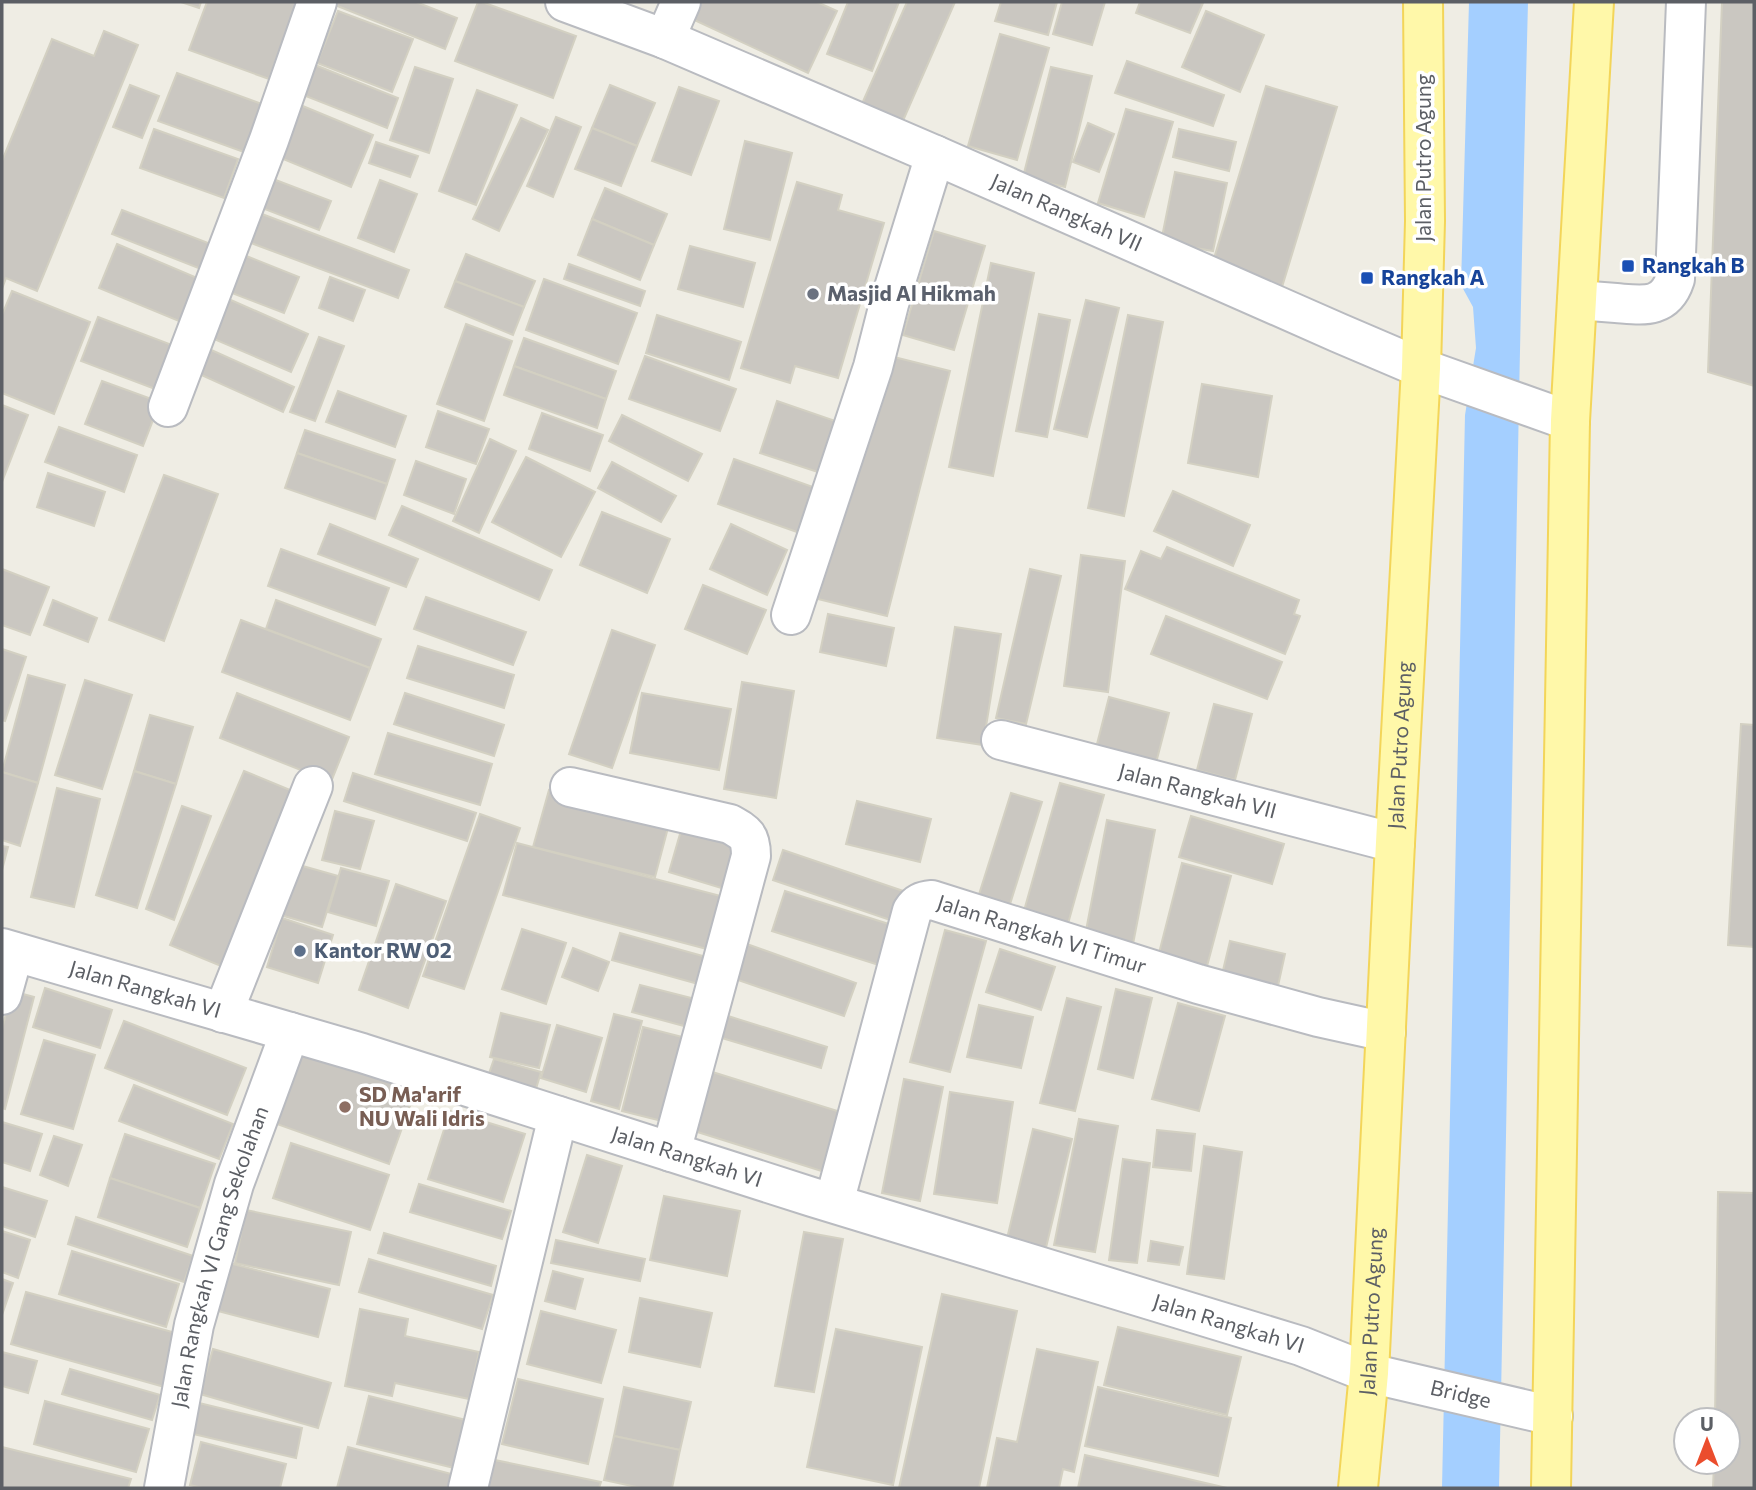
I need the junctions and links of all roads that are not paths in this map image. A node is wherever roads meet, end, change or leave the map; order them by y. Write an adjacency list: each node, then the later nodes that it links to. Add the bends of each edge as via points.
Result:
1 (317, 2): 11 (street)
2 (565, 2): 7 (street, Jalan Rangkah VII)
3 (681, 2): 7 (street)
4 (1423, 2): 10 (main road, Jalan Putro Agung, via 1425,221)
5 (1594, 2): 9 (main road)
6 (1686, 2): 9 (street, via 1671,291 1646,306)
7 (665, 39): 8 (street, Jalan Rangkah VII)
8 (935, 155): 10 (street, Jalan Rangkah VII); 13 (street, via 873,367)
9 (1577, 300): 12 (main road)
10 (1434, 372): 12 (street, Jalan Rangkah VII); 17 (main road, Jalan Putro Agung)
11 (168, 407)
12 (1570, 421): 27 (main road)
13 (791, 615)
14 (1001, 740): 17 (street, Jalan Rangkah VII)
15 (313, 786): 20 (street)
16 (570, 787): 24 (street, via 730,824 745,832 750,841 751,856)
17 (1395, 843): 22 (main road, Jalan Putro Agung)
18 (8, 950): 19 (street); 20 (street, Jalan Rangkah VI)
19 (2, 995)
20 (223, 1013): 21 (street, Jalan Rangkah VI)
21 (290, 1031): 23 (street, Jalan Rangkah VI); 28 (street, Jalan Rangkah VI Gang Sekolahan, via 234,1184 194,1325)
22 (1386, 1031): 25 (street, Jalan Rangkah VI Timur, via 1198,984 932,900 923,901 912,911); 26 (main road, Jalan Putro Agung)
23 (558, 1116): 24 (street, Jalan Rangkah VI); 29 (street)
24 (671, 1152): 25 (street, Jalan Rangkah VI)
25 (834, 1203): 26 (street, Jalan Rangkah VI, via 1301,1346)
26 (1370, 1373): 27 (street, Bridge); 30 (main road, Jalan Putro Agung)
27 (1553, 1416): 31 (main road)
28 (164, 1488)
29 (468, 1488)
30 (1358, 1488)
31 (1551, 1488)

